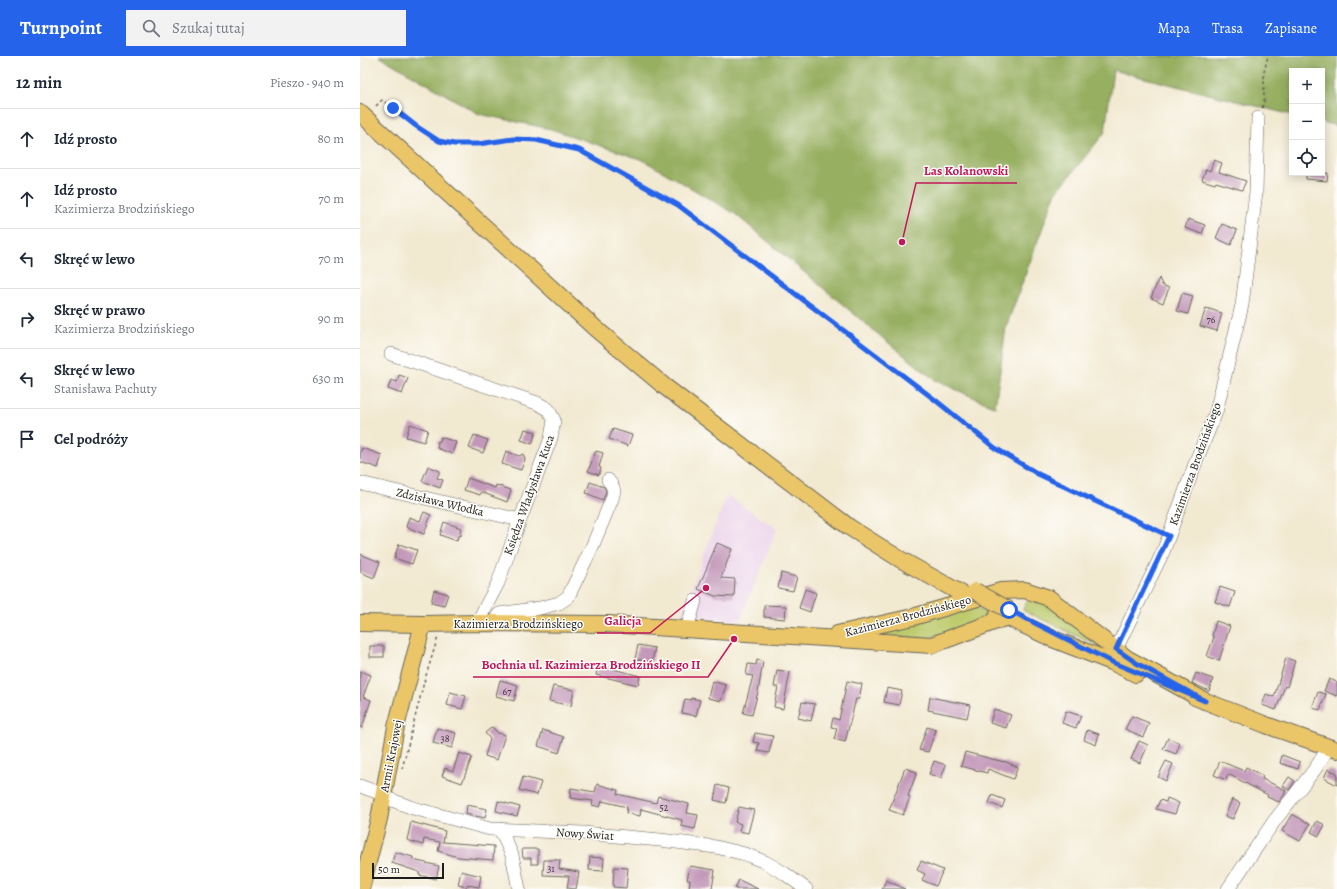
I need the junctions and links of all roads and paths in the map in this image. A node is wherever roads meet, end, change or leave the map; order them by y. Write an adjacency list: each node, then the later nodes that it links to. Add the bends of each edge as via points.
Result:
1 (1268, 56): 4 (path, via 1264,72 1264,102)
2 (376, 106): 9 (path, via 382,100 439,141 478,144 513,139 536,140 579,150 678,205 995,448 1038,474)
3 (360, 113): 11 (main road, bridge, via 596,329 664,386 774,469)
4 (1258, 118): 9 (street, Kazimierza Brodzińskiego, via 1256,192 1242,305 1216,412)
5 (391, 354): 8 (street, Księdza Władysława Kuca, via 537,403 548,410 554,420 551,438)
6 (608, 480): 13 (street, via 615,491 592,548 568,597 540,608 499,614)
7 (360, 483): 8 (street, Zdzisława Włodka)
8 (520, 520): 13 (street, Księdza Władysława Kuca)
9 (1169, 536): 18 (street, Kazimierza Brodzińskiego)
10 (695, 601): 16 (street)
11 (1003, 612): 17 (main road, Kazimierza Brodzińskiego, via 974,629 932,645); 18 (main road)
12 (360, 623): 14 (main road, Kazimierza Brodzińskiego)
13 (485, 623): 15 (main road, Kazimierza Brodzińskiego); 16 (main road, Kazimierza Brodzińskiego, via 608,624)
14 (423, 624): 15 (main road, Kazimierza Brodzińskiego); 22 (main road, Armii Krajowej, via 396,727)
15 (441, 624): 20 (path)
16 (687, 629): 17 (main road, Kazimierza Brodzińskiego)
17 (820, 638): 18 (main road, Kazimierza Brodzińskiego, via 913,617 1001,591 1025,590 1058,604)
18 (1114, 656): 19 (main road, via 1133,662 1205,701)
19 (1333, 748): 27 (street, via 1275,820)
20 (401, 774)
21 (360, 786): 22 (street, Nowy Świat)
22 (383, 796): 23 (street, Nowy Świat, via 413,808 490,829); 24 (main road, Armii Krajowej, via 380,819)
23 (500, 829): 25 (street, via 512,855); 26 (street, Nowy Świat, via 583,833 716,847 765,862)
24 (361, 889)
25 (519, 889)
26 (806, 889)
27 (1228, 889)

